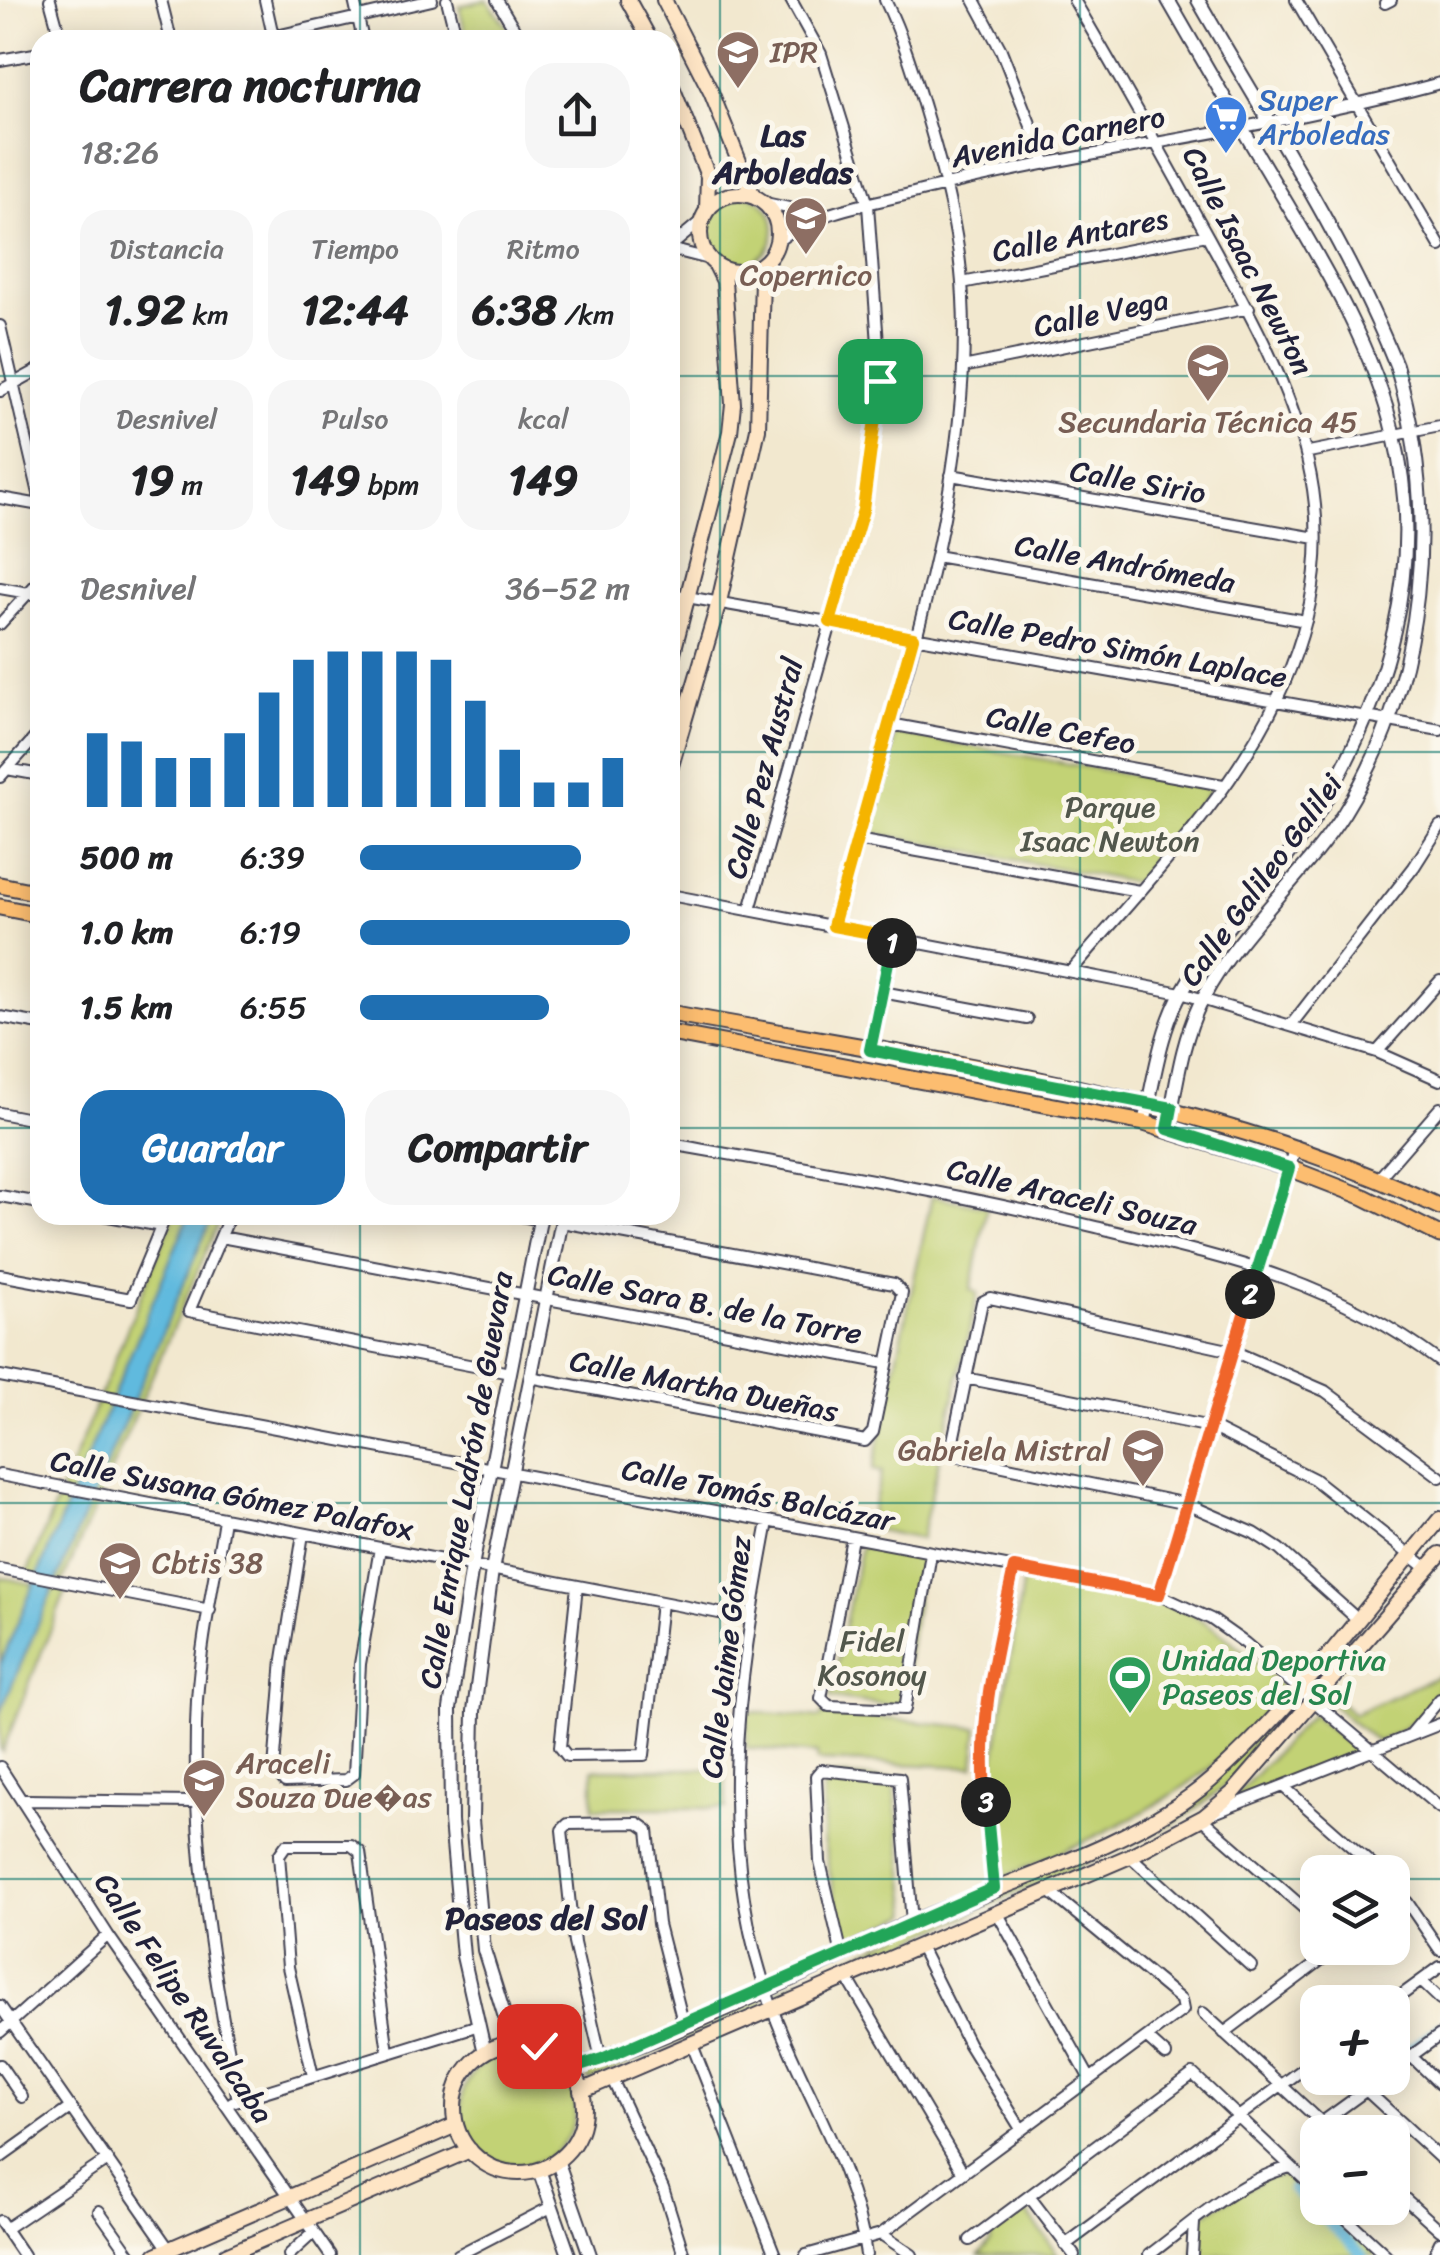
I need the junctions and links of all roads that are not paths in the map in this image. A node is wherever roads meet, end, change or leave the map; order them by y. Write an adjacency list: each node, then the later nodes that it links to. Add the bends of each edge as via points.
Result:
1 (50, 0): 18 (street)
2 (161, 0): 19 (street)
3 (265, 0): 20 (street)
4 (354, 0): 17 (street)
5 (432, 0): 17 (street)
6 (447, 0): 23 (street)
7 (497, 0): 24 (street)
8 (628, 0): 25 (main road)
9 (664, 0): 26 (main road)
10 (791, 0): 39 (street, Calle Pez Austral, via 820,54)
11 (885, 0): 37 (street)
12 (974, 0): 36 (street)
13 (1074, 0): 35 (street, Calle Isaac Newton)
14 (1168, 0): 34 (street, Calle Galileo Galilei)
15 (1198, 0): 33 (street, Calle Galileo Galilei)
16 (1296, 0): 31 (street)
17 (358, 17): 21 (street); 22 (street)
18 (58, 30)
19 (168, 30)
20 (272, 30)
21 (306, 30)
22 (361, 30)
23 (454, 30)
24 (515, 30)
25 (644, 30)
26 (679, 30)
27 (680, 31): 38 (main road)
28 (30, 55): 29 (street)
29 (0, 60)
30 (1440, 83): 31 (street, Avenida Carnero)
31 (1358, 106): 33 (street, Avenida Carnero); 45 (street)
32 (680, 107): 41 (main road, via 708,176)
33 (1268, 122): 34 (street, Avenida Carnero); 57 (street, Calle Galileo Galilei, via 1397,366)
34 (1242, 128): 35 (street, Avenida Carnero); 58 (street, Calle Galileo Galilei, via 1318,257 1374,372)
35 (1158, 142): 36 (street, Avenida Carnero); 42 (street, Calle Isaac Newton)
36 (1046, 164): 37 (street, Avenida Carnero)
37 (947, 185): 39 (street, Avenida Carnero); 49 (street)
38 (759, 200): 40 (street, Avenida Carnero); 41 (main road, via 728,195); 44 (main road, via 774,214)
39 (868, 205): 40 (street, Avenida Carnero); 73 (street, Calle Pez Austral, via 881,386 863,510)
40 (828, 215): 44 (street, Avenida Carnero)
41 (704, 216): 43 (street); 47 (main road, via 702,245)
42 (1207, 236): 49 (street, Calle Antares); 50 (street, Calle Isaac Newton)
43 (680, 239)
44 (778, 240): 48 (main road)
45 (1440, 245)
46 (680, 251): 47 (street)
47 (712, 262): 48 (main road, via 742,273); 69 (main road, via 724,281 733,404)
48 (767, 262): 71 (main road, via 758,428)
49 (962, 283): 52 (street)
50 (1249, 308): 52 (street, Calle Vega); 59 (street, Calle Isaac Newton, via 1282,372)
51 (0, 329): 54 (street)
52 (964, 367): 61 (street)
53 (30, 376): 54 (street)
54 (14, 386): 55 (street); 60 (street)
55 (0, 391)
56 (1440, 426): 57 (street)
57 (1414, 432): 58 (street); 79 (street, Calle Galileo Galilei, via 1425,487 1422,619)
58 (1394, 436): 59 (street); 78 (street, Calle Galileo Galilei, via 1406,550 1392,644)
59 (1309, 452): 64 (street, Calle Isaac Newton)
60 (30, 457)
61 (951, 475): 64 (street, Calle Sirio); 65 (street)
62 (0, 498): 63 (street)
63 (30, 501)
64 (1316, 538): 72 (street, Calle Isaac Newton)
65 (936, 556): 72 (street, Calle Andrómeda); 76 (street)
66 (0, 588): 67 (street)
67 (30, 593)
68 (680, 596): 69 (street, Calle Pedro Simón Laplace)
69 (689, 597): 71 (street, Calle Pedro Simón Laplace); 75 (main road)
70 (30, 598): 74 (street)
71 (719, 602): 73 (street, Calle Pedro Simón Laplace); 82 (main road)
72 (1306, 621): 77 (street, Calle Isaac Newton)
73 (830, 622): 76 (street, Calle Pedro Simón Laplace); 94 (street, Calle Pez Austral)
74 (0, 624)
75 (680, 629)
76 (913, 638): 77 (street, Calle Pedro Simón Laplace); 80 (street)
77 (1276, 701): 78 (street, Calle Pedro Simón Laplace); 86 (street, Calle Isaac Newton)
78 (1370, 716): 79 (street, Calle Pedro Simón Laplace); 101 (street, Calle Galileo Galilei, via 1308,829)
79 (1392, 721): 81 (street, Calle Pedro Simón Laplace); 102 (street, Calle Galileo Galilei, via 1324,844)
80 (890, 724): 86 (street, Calle Cefeo); 88 (street)
81 (1440, 730)
82 (680, 735)
83 (30, 743): 84 (street)
84 (3, 773): 85 (street)
85 (30, 774)
86 (1223, 786): 91 (street, Calle Isaac Newton)
87 (1440, 826): 107 (street)
88 (856, 840): 91 (street); 96 (street)
89 (0, 885): 90 (main road)
90 (30, 891)
91 (1139, 891): 98 (street, Calle Isaac Newton)
92 (680, 896): 94 (street)
93 (0, 907): 95 (main road)
94 (750, 910): 96 (street)
95 (30, 913)
96 (833, 926): 97 (street)
97 (893, 937): 98 (street); 100 (street)
98 (1072, 970): 101 (street)
99 (1440, 981): 110 (street)
100 (882, 992): 105 (street); 109 (street)
101 (1181, 993): 102 (street); 112 (street, Calle Galileo Galilei)
102 (1202, 998): 107 (street); 113 (street, Calle Galileo Galilei)
103 (680, 1015): 109 (main road)
104 (0, 1017): 106 (street)
105 (1027, 1018)
106 (30, 1022)
107 (1291, 1024): 110 (street)
108 (680, 1035): 117 (main road)
109 (870, 1050): 112 (main road)
110 (1377, 1052): 111 (street)
111 (1440, 1080)
112 (1149, 1102): 113 (main road); 117 (street, Calle Galileo Galilei)
113 (1172, 1108): 118 (street, Calle Galileo Galilei); 120 (main road)
114 (1440, 1108): 122 (street)
115 (0, 1113): 116 (street)
116 (30, 1119)
117 (1144, 1123): 118 (main road)
118 (1168, 1129): 121 (main road)
119 (680, 1146): 133 (street, Calle Araceli Souza, via 985,1200)
120 (1296, 1146): 121 (street); 122 (main road)
121 (1289, 1168): 131 (main road); 133 (street)
122 (1379, 1178): 125 (main road)
123 (0, 1196): 124 (street)
124 (30, 1201)
125 (1440, 1207)
126 (162, 1225): 134 (street, via 132,1299)
127 (226, 1225): 132 (street)
128 (539, 1225): 135 (street, Calle Enrique Ladrón de Guevara)
129 (561, 1225): 136 (street, Calle Enrique Ladrón de Guevara)
130 (592, 1225): 139 (street, via 900,1287)
131 (1440, 1235)
132 (221, 1237): 135 (street, Calle Sara B. de la Torre); 140 (street, via 189,1311)
133 (1259, 1266): 137 (street); 138 (street, Calle Araceli Souza, via 1349,1304)
134 (0, 1275)
135 (524, 1295): 136 (street, Calle Sara B. de la Torre); 140 (street, Calle Enrique Ladrón de Guevara)
136 (545, 1298): 139 (street, Calle Sara B. de la Torre); 142 (street, Calle Enrique Ladrón de Guevara)
137 (1233, 1352): 143 (street, via 990,1298 982,1302); 144 (street); 148 (street, via 1324,1391)
138 (1440, 1362)
139 (886, 1363): 142 (street, Calle Martha Dueñas, via 868,1440 861,1442)
140 (510, 1373): 145 (street, Calle Enrique Ladrón de Guevara)
141 (0, 1376): 145 (street, Calle Tomás Balcázar)
142 (530, 1377): 146 (street, Calle Enrique Ladrón de Guevara)
143 (965, 1378): 144 (street); 149 (street, via 950,1455)
144 (1212, 1427): 149 (street); 157 (street, via 1314,1480)
145 (492, 1470): 146 (street, Calle Tomás Balcázar); 159 (street, Calle Enrique Ladrón de Guevara)
146 (512, 1473): 152 (street, Calle Tomás Balcázar); 163 (street, Calle Enrique Ladrón de Guevara)
147 (0, 1475): 150 (street, Calle Susana Gómez Palafox)
148 (1440, 1477)
149 (1188, 1504): 165 (street); 168 (street, via 1278,1549)
150 (224, 1519): 153 (street, Calle Susana Gómez Palafox); 167 (street)
151 (1440, 1519): 157 (main road)
152 (768, 1522): 154 (street, Calle Tomás Balcázar); 169 (street, Calle Jaime Gómez)
153 (304, 1534): 155 (street, Calle Susana Gómez Palafox); 155 (street, via 282,1659 274,1768 285,1782 352,1777 360,1664)
154 (852, 1538): 156 (street, Calle Tomás Balcázar); 156 (street, via 823,1703 905,1709)
155 (380, 1548): 159 (street, Calle Susana Gómez Palafox)
156 (931, 1553): 160 (street, Calle Tomás Balcázar)
157 (1410, 1554): 161 (street); 168 (main road)
158 (1440, 1554): 161 (main road)
159 (472, 1566): 163 (street, Calle Susana Gómez Palafox); 183 (street, Calle Enrique Ladrón de Guevara, via 450,1709)
160 (1014, 1568): 165 (street, Calle Tomás Balcázar); 186 (street, via 981,1759)
161 (1428, 1569): 172 (main road)
162 (0, 1570): 167 (street)
163 (492, 1570): 164 (street, Calle Susana Gómez Palafox); 182 (street, Calle Enrique Ladrón de Guevara, via 474,1710)
164 (576, 1586): 166 (street, Calle Susana Gómez Palafox); 166 (street, via 563,1754 644,1755)
165 (1159, 1595): 170 (street, Calle Tomás Balcázar, via 1228,1630)
166 (661, 1603): 169 (street, Calle Susana Gómez Palafox)
167 (210, 1610): 179 (street, via 198,1696)
168 (1356, 1618): 170 (main road)
169 (750, 1619): 201 (street, Calle Jaime Gómez, via 734,1733 734,1839)
170 (1299, 1687): 172 (street, Calle Tomás Balcázar); 186 (main road, via 1212,1780 1184,1800)
171 (1440, 1699): 174 (street)
172 (1316, 1701): 175 (street, Calle Tomás Balcázar); 181 (main road, via 1262,1764)
173 (1440, 1724): 174 (street)
174 (1407, 1738): 175 (street)
175 (1374, 1751): 177 (street); 180 (street, Calle Tomás Balcázar)
176 (0, 1767): 178 (street, Calle Felipe Ruvalcaba)
177 (1285, 1788): 181 (street); 184 (street)
178 (25, 1800): 179 (street); 192 (street, Calle Felipe Ruvalcaba)
179 (195, 1802): 233 (street, via 211,1962)
180 (1440, 1808)
181 (1202, 1817): 185 (main road); 188 (street)
182 (472, 1820): 183 (street); 214 (street, Calle Enrique Ladrón de Guevara, via 487,1964)
183 (451, 1821): 208 (street, Calle Enrique Ladrón de Guevara, via 463,1956)
184 (1361, 1855)
185 (1130, 1856): 187 (main road); 197 (street)
186 (994, 1888): 191 (main road)
187 (1049, 1891): 190 (main road); 213 (street, via 1180,2000 1178,2018)
188 (1300, 1905)
189 (1410, 1907): 194 (street)
190 (998, 1914): 193 (main road); 225 (street)
191 (912, 1923): 195 (main road); 195 (street, via 900,1778 818,1772 820,1862)
192 (108, 1935): 207 (street); 234 (street, Calle Felipe Ruvalcaba)
193 (920, 1947): 199 (main road); 240 (street)
194 (1440, 1950)
195 (842, 1955): 201 (main road)
196 (1314, 1965): 211 (street)
197 (1251, 1966)
198 (1440, 1967): 200 (street)
199 (848, 1979): 205 (main road); 248 (street)
200 (1420, 1982): 202 (street); 203 (street)
201 (766, 1988): 205 (street, Calle Jaime Gómez); 209 (main road)
202 (1410, 1989)
203 (1440, 2000)
204 (0, 2006): 207 (street)
205 (773, 2012): 215 (main road); 261 (street, Calle Jaime Gómez, via 835,2146)
206 (1203, 2014): 211 (street)
207 (10, 2022): 210 (street); 235 (street)
208 (479, 2025): 216 (street); 217 (street, Calle Enrique Ladrón de Guevara)
209 (684, 2026): 220 (main road); 220 (street, via 658,1924 649,1833 644,1825 564,1826 574,1943)
210 (0, 2032)
211 (1224, 2033): 228 (street)
212 (1440, 2035): 219 (street)
213 (1147, 2038): 218 (street); 225 (street)
214 (513, 2043): 217 (main road); 222 (main road, via 539,2046)
215 (693, 2046): 226 (main road); 275 (street)
216 (388, 2052): 224 (street); 224 (street, via 358,1848 280,1848 288,1967)
217 (485, 2052): 239 (main road, via 458,2085)
218 (1166, 2055)
219 (1411, 2056): 227 (street)
220 (602, 2059): 222 (main road)
221 (0, 2065): 232 (street)
222 (570, 2069): 229 (main road)
223 (1300, 2071): 228 (street)
224 (313, 2076): 233 (street)
225 (1090, 2079): 240 (street)
226 (613, 2081): 229 (main road); 274 (street)
227 (1440, 2084)
228 (1280, 2085): 236 (street); 238 (street)
229 (581, 2091): 245 (main road, via 577,2137)
230 (1359, 2095): 237 (street)
231 (1371, 2095): 243 (street)
232 (22, 2097)
233 (238, 2100): 234 (street)
234 (225, 2104): 250 (street, Calle Felipe Ruvalcaba)
235 (70, 2108): 242 (street); 244 (street)
236 (1312, 2115)
237 (1332, 2115)
238 (1238, 2117): 246 (street); 251 (street, via 1193,2074); 264 (street)
239 (456, 2125): 241 (main road); 250 (main road)
240 (1021, 2129): 248 (street)
241 (470, 2150): 247 (main road, via 501,2170); 258 (main road)
242 (0, 2158)
243 (1440, 2158)
244 (107, 2160): 256 (street); 265 (street)
245 (557, 2160): 247 (main road); 273 (street)
246 (1290, 2166): 249 (street); 255 (street, via 1255,2176)
247 (538, 2170): 253 (street)
248 (963, 2173): 260 (street)
249 (1300, 2175)
250 (289, 2196): 258 (street, Calle Felipe Ruvalcaba); 265 (main road)
251 (1029, 2196): 262 (street); 264 (street)
252 (1410, 2203): 259 (street)
253 (549, 2208): 266 (street); 272 (street)
254 (99, 2212): 268 (street)
255 (1194, 2222): 280 (street); 281 (street)
256 (2, 2225): 267 (street)
257 (1353, 2225): 282 (street)
258 (310, 2226): 269 (main road); 270 (street); 271 (street, Calle Felipe Ruvalcaba)
259 (1440, 2230)
260 (882, 2234): 261 (street); 278 (street)
261 (864, 2239): 276 (street); 277 (street, Calle Jaime Gómez)
262 (970, 2240)
263 (1440, 2242): 283 (street)
264 (1065, 2245): 279 (street)
265 (166, 2253)
266 (466, 2253)
267 (23, 2255)
268 (130, 2255)
269 (226, 2255)
270 (288, 2255)
271 (330, 2255)
272 (569, 2255)
273 (590, 2255)
274 (684, 2255)
275 (774, 2255)
276 (806, 2255)
277 (866, 2255)
278 (912, 2255)
279 (1074, 2255)
280 (1148, 2255)
281 (1192, 2255)
282 (1386, 2255)
283 (1434, 2255)

